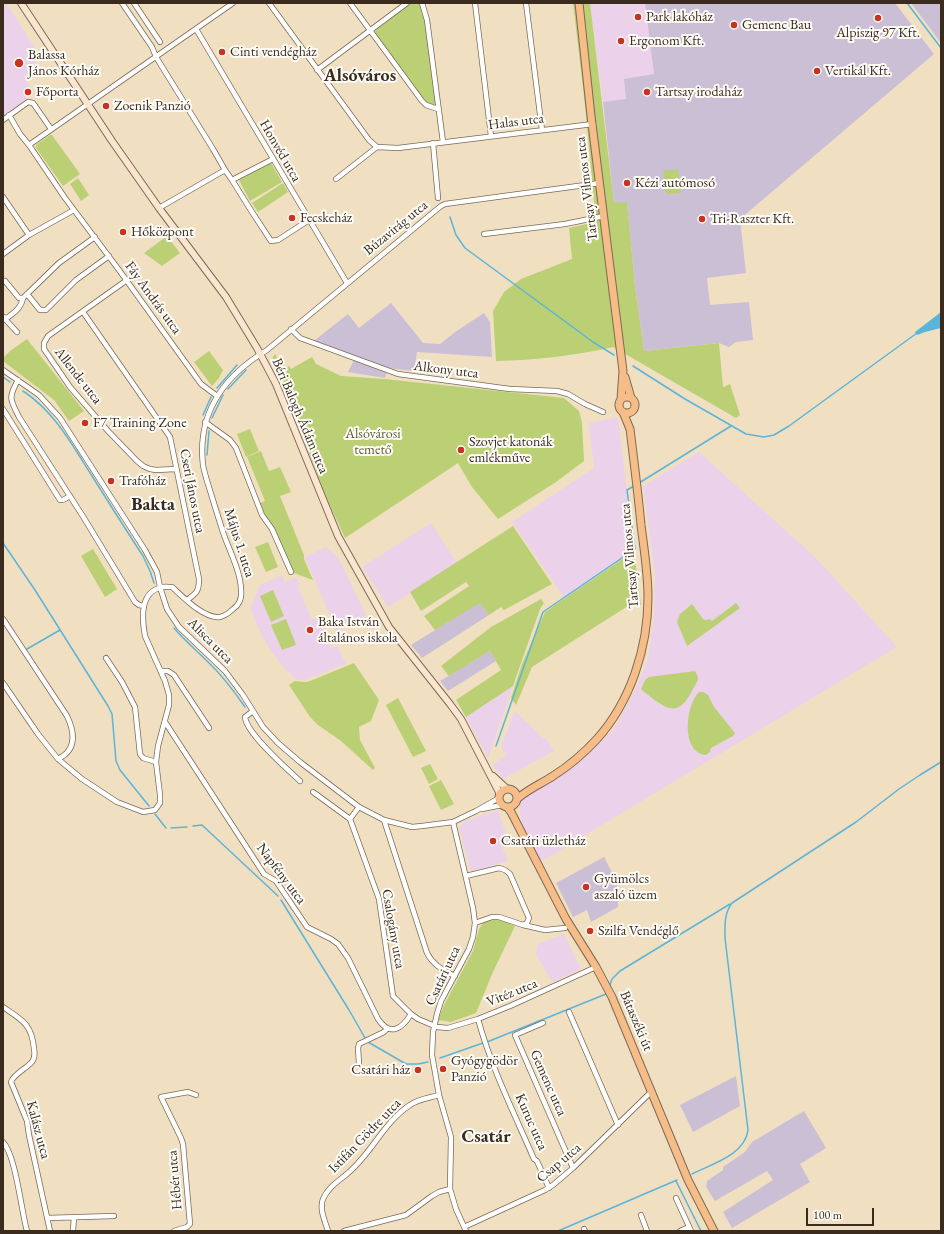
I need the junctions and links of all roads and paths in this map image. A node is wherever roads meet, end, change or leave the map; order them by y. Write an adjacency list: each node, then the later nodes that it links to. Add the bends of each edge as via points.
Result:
1 (21, 3): 17 (street, Béri Balogh Ádám utca)
2 (122, 3): 15 (street)
3 (134, 3): 14 (street)
4 (234, 3): 12 (street)
5 (269, 3): 16 (street)
6 (350, 3): 13 (street)
7 (407, 3): 13 (street)
8 (422, 3): 18 (street, via 427,20)
9 (475, 3): 24 (street)
10 (526, 3): 23 (street)
11 (579, 3): 21 (main road, Tartsay Vilmos utca)
12 (196, 29): 15 (street); 29 (street, Honvéd utca)
13 (371, 31): 16 (street); 18 (street, via 422,101 426,105)
14 (160, 42)
15 (156, 57): 17 (street); 30 (street)
16 (317, 70): 28 (street, via 369,140)
17 (87, 104): 22 (street); 36 (street, Béri Balogh Ádám utca)
18 (438, 108): 25 (street)
19 (10, 116): 20 (street); 22 (street, via 28,102 33,103); 27 (street, Fáy András utca)
20 (3, 120)
21 (593, 124): 23 (street, Halas utca); 33 (main road, Tartsay Vilmos utca)
22 (51, 130): 27 (street)
23 (542, 130): 24 (street, Halas utca)
24 (491, 136): 25 (street, Halas utca)
25 (443, 142): 26 (street, Halas utca)
26 (433, 143): 28 (street, Halas utca, via 398,148); 35 (street)
27 (29, 145): 37 (street, Fáy András utca)
28 (377, 147): 31 (street)
29 (273, 159): 32 (street); 39 (street, Honvéd utca)
30 (224, 170): 32 (street); 36 (street)
31 (336, 179)
32 (232, 180): 39 (street, via 271,241 278,240)
33 (600, 183): 38 (main road, Tartsay Vilmos utca); 47 (street, Búzavirág utca, via 445,204)
34 (3, 197): 41 (street)
35 (438, 198)
36 (159, 208): 54 (street, Béri Balogh Ádám utca, via 226,297)
37 (74, 210): 41 (street); 42 (street, Fáy András utca)
38 (604, 216): 40 (street, via 565,224); 56 (main road, Tartsay Vilmos utca)
39 (309, 220): 47 (street, Honvéd utca)
40 (484, 234)
41 (28, 235): 43 (street)
42 (95, 237): 44 (street, Fáy András utca); 48 (street, via 59,263)
43 (3, 254)
44 (109, 256): 46 (street, Fáy András utca); 48 (street, via 76,280 46,310 40,310)
45 (6, 280): 49 (street, via 19,298)
46 (127, 280): 50 (street); 58 (street, Fáy András utca, via 201,384)
47 (347, 283): 52 (street, Búzavirág utca)
48 (27, 294): 49 (street)
49 (22, 298): 51 (street, via 19,308 7,318)
50 (83, 312): 67 (street, Cseri János utca, via 170,437); 67 (street, Allende utca, via 48,336 43,346 45,352 70,387 137,461 150,469)
51 (3, 317): 53 (street)
52 (291, 329): 54 (street, Búzavirág utca); 63 (street, Alkony utca, via 300,338 398,374 510,389 557,391)
53 (17, 332)
54 (260, 354): 58 (street, Május 1. utca, via 237,372); 82 (street, Béri Balogh Ádám utca, via 276,384 350,560 393,632 461,719)
55 (3, 370): 57 (street, Alisca utca)
56 (623, 371): 59 (main road); 60 (main road)
57 (18, 380): 68 (street, via 12,391 11,402); 70 (street, Alisca utca, via 39,395 60,418 145,550 157,572)
58 (217, 396): 65 (street, Május 1. utca)
59 (631, 398): 60 (main road); 62 (main road, via 635,406)
60 (621, 399): 64 (main road, via 618,407)
61 (3, 409): 68 (street, via 60,500)
62 (633, 410): 64 (main road); 66 (main road)
63 (602, 412)
64 (624, 412): 66 (main road)
65 (205, 422): 69 (street, via 230,440 236,448 262,515 272,529); 71 (street, Május 1. utca, via 202,443 203,466 242,591 237,606 220,616 211,616)
66 (630, 429): 84 (main road, Tartsay Vilmos utca, via 648,589 646,623 640,655 626,694 603,732 567,766)
67 (176, 469): 71 (street, Cseri János utca, via 199,579 196,594)
68 (70, 496): 72 (street, via 135,602)
69 (291, 572)
70 (160, 587): 71 (street, Május 1. utca, via 172,587); 72 (street, via 147,596); 77 (street, Alisca utca, via 167,609 177,624 225,671)
71 (187, 600)
72 (144, 606): 75 (street, via 145,636)
73 (3, 619): 80 (street, via 71,724 73,740 65,756)
74 (106, 658): 81 (street, via 135,708 140,754 143,758)
75 (160, 671): 78 (street, via 169,695); 79 (street, via 168,671 174,675)
76 (3, 683): 80 (street)
77 (253, 711): 83 (street, via 245,717 245,721 254,735); 90 (street, Alisca utca, via 278,743)
78 (165, 722): 81 (street); 108 (street, Napfény utca, via 264,874 276,881 307,927 331,939 343,950 378,1019)
79 (210, 728)
80 (58, 759): 81 (street, via 82,779 117,802 143,812 155,810 160,804)
81 (156, 762)
82 (486, 769): 85 (street, Béri Balogh Ádám utca); 87 (street, Béri Balogh Ádám utca)
83 (300, 781)
84 (538, 784): 85 (main road); 88 (main road)
85 (509, 789): 87 (main road, via 502,790); 88 (main road, via 516,793)
86 (313, 792): 92 (street)
87 (499, 796): 89 (main road, via 500,802); 91 (street, Alisca utca)
88 (517, 801): 89 (main road, via 513,806); 95 (main road)
89 (505, 806): 91 (street, Alisca utca); 95 (main road, Bátaszéki út)
90 (360, 807): 92 (street); 93 (street, Alisca utca)
91 (476, 811): 94 (street, Alisca utca)
92 (350, 819): 104 (street, Csalogány utca, via 379,899 393,996)
93 (384, 820): 94 (street, Alisca utca, via 412,827); 101 (street, via 427,953 433,963)
94 (453, 822): 96 (street, Csatári utca)
95 (520, 829): 100 (main road, Bátaszéki út, via 569,924)
96 (466, 876): 97 (street, Csatári utca); 98 (street, via 499,868 510,874 528,914 527,923)
97 (475, 923): 98 (street, via 499,917); 101 (street, Csatári utca, via 469,949)
98 (523, 924): 99 (street, via 545,930)
99 (565, 928)
100 (596, 967): 105 (street, Vitéz utca); 110 (main road, Bátaszéki út, via 619,1012)
101 (455, 976): 107 (street, Csatári utca, via 442,1001)
102 (3, 1007): 122 (street, Kalász utca, via 26,1024 33,1034 33,1061 13,1078 12,1082 27,1121)
103 (569, 1012): 113 (street)
104 (411, 1014): 107 (street, Csalogány utca); 108 (street, via 401,1027 395,1030)
105 (478, 1019): 107 (street, Vitéz utca, via 448,1028); 116 (street, Kuruc utca, via 486,1046)
106 (542, 1023): 115 (street, Gemenc utca, via 515,1035)
107 (434, 1026): 112 (street, Csatári utca, via 432,1055)
108 (387, 1029): 109 (street, via 360,1044)
109 (359, 1064)
110 (651, 1092): 113 (street, Csap utca); 133 (main road, Bátaszéki út, via 688,1180)
111 (196, 1095): 128 (street, Hébér utca, via 188,1092 161,1097 183,1144 190,1224)
112 (439, 1095): 117 (street, Csatári utca, via 451,1137); 129 (street, Istifán Gödre utca, via 411,1104 403,1110 359,1162 326,1192 322,1200 322,1211)
113 (618, 1125): 115 (street, Csap utca)
114 (3, 1142): 125 (street, via 11,1157)
115 (573, 1168): 116 (street, Csap utca)
116 (549, 1188): 123 (street, Csap utca)
117 (450, 1189): 123 (street, Csatári utca); 130 (street, via 432,1196 406,1215)
118 (676, 1198): 124 (street)
119 (640, 1215): 131 (street)
120 (114, 1216): 121 (street)
121 (74, 1217): 122 (street); 127 (street)
122 (48, 1218): 126 (street, Kalász utca)
123 (465, 1229)
124 (690, 1229): 132 (street)
125 (27, 1231)
126 (50, 1231)
127 (73, 1231)
128 (174, 1231)
129 (328, 1231)
130 (344, 1231)
131 (647, 1231)
132 (680, 1231)
133 (714, 1231)

